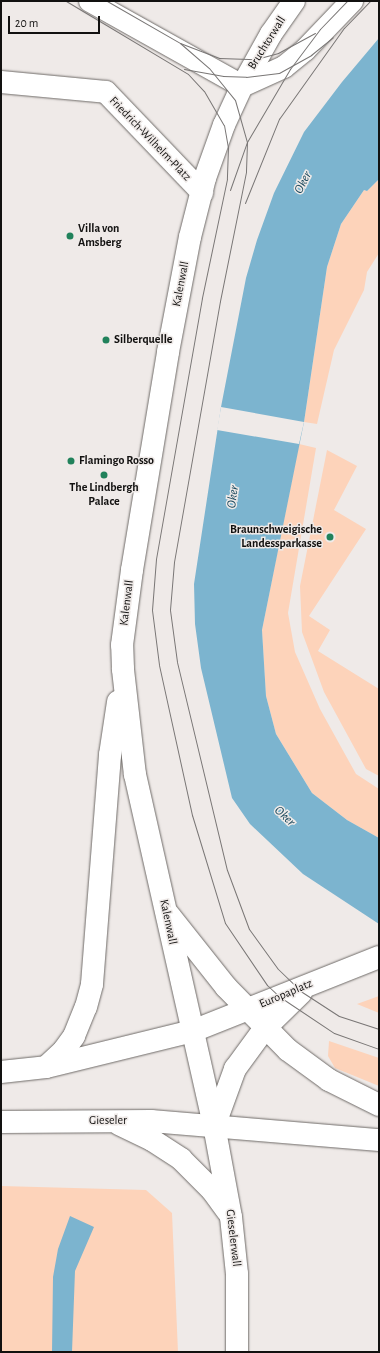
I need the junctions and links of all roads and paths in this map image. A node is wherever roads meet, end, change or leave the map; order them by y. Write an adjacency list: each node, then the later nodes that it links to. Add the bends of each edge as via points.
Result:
1 (90, 1): 5 (main road)
2 (294, 1): 5 (main road, Bruchtorwall, via 267,40)
3 (352, 1): 5 (main road, via 300,54 284,66)
4 (1, 82): 6 (main road, Friedrich-Wilhelm-Platz, via 106,92)
5 (242, 86): 6 (main road, Kalenwall, via 224,124)
6 (202, 192): 7 (main road, Kalenwall, via 190,237 168,352 132,570 122,645)
7 (122, 669): 8 (main road, Kalenwall, via 135,774); 14 (main road, via 110,755 92,984 86,1008 74,1036)
8 (166, 911): 11 (main road); 13 (main road, Kalenwall)
9 (379, 957): 10 (main road, Europaplatz)
10 (311, 983): 11 (main road, Europaplatz); 12 (main road)
11 (248, 1010): 12 (main road); 13 (main road, Europaplatz)
12 (265, 1028): 16 (main road, via 313,1070); 19 (main road, via 235,1069)
13 (193, 1031): 14 (main road); 19 (main road, Kalenwall)
14 (46, 1067): 15 (main road)
15 (1, 1072)
16 (379, 1105)
17 (110, 1120): 18 (main road, Gieseler); 19 (main road, Gieseler); 21 (main road, via 152,1140 181,1159 212,1190)
18 (1, 1122)
19 (214, 1125): 20 (main road); 21 (main road, Gieselerwall)
20 (379, 1140)
21 (231, 1217): 22 (main road, Gieselerwall, via 237,1274)
22 (237, 1352)

